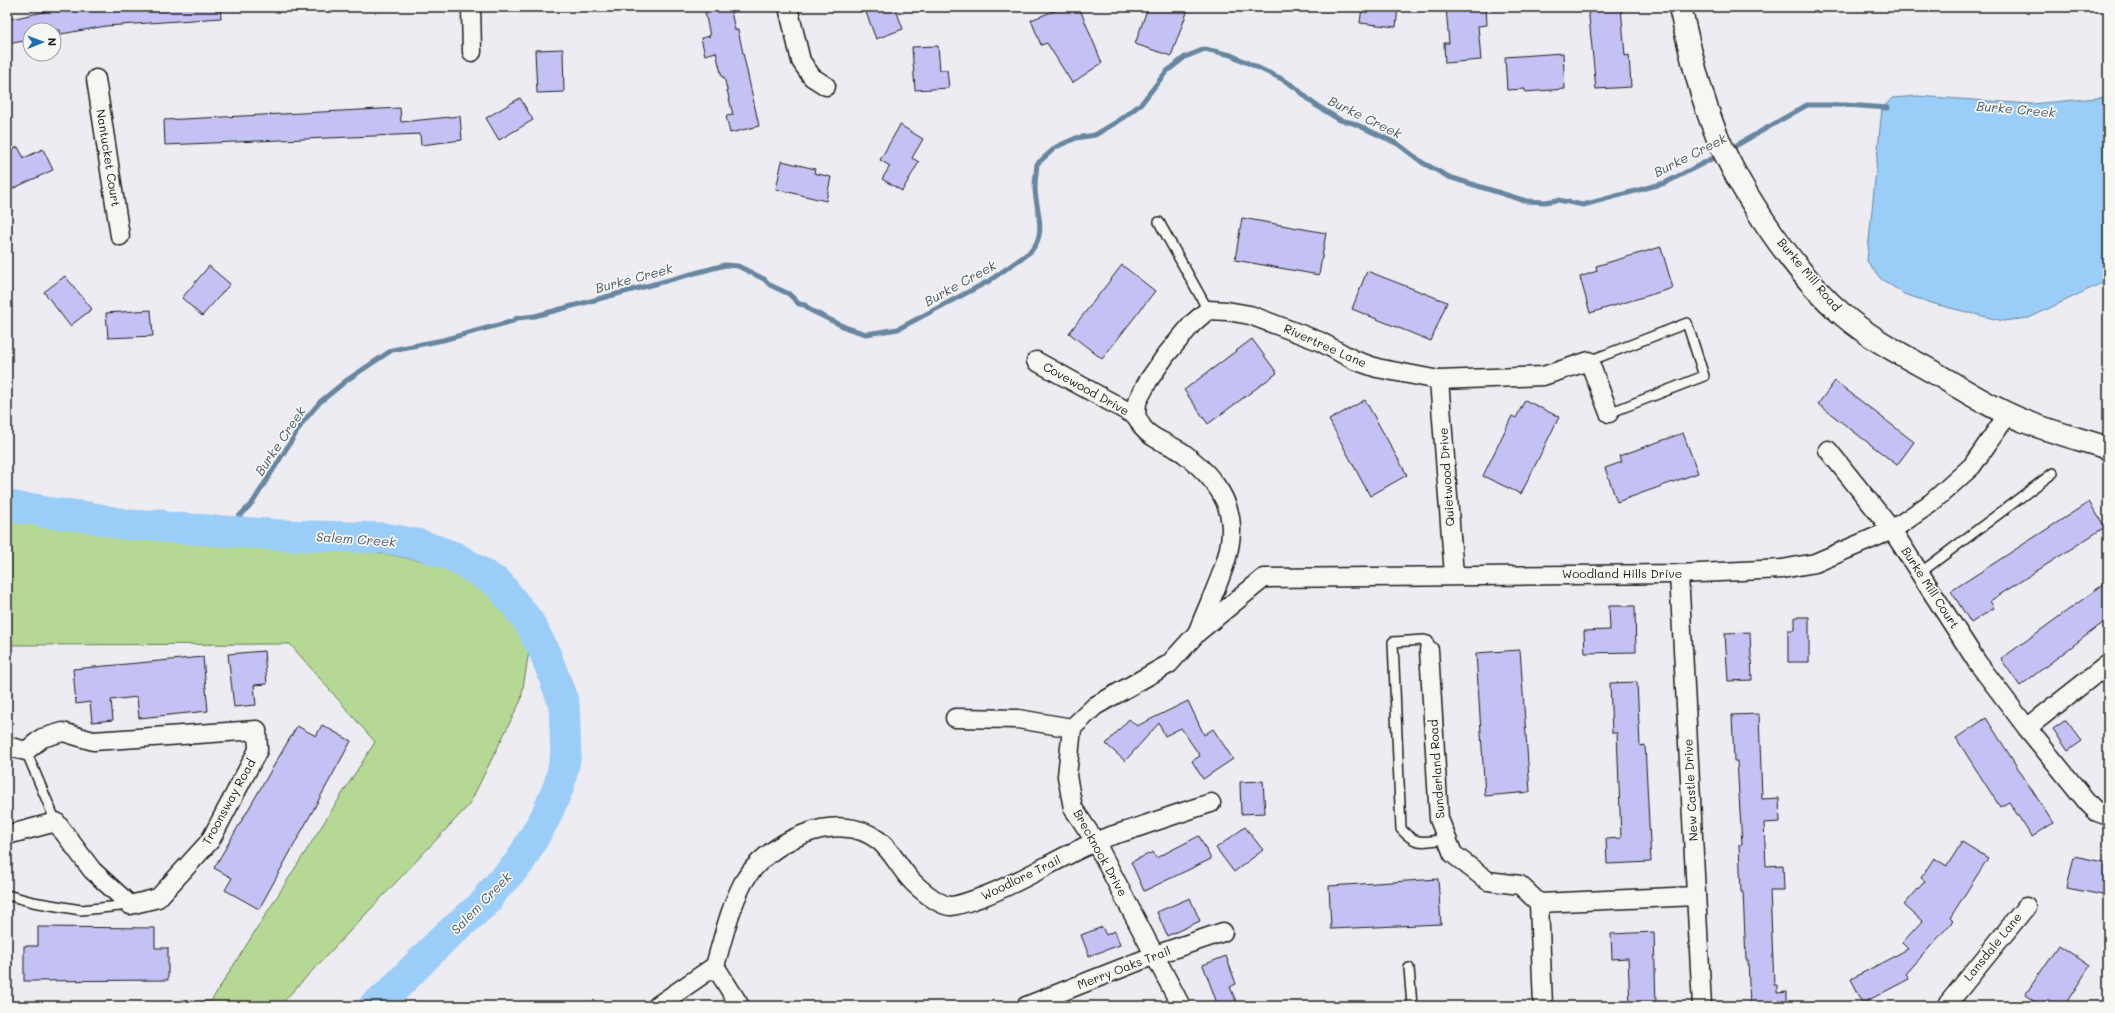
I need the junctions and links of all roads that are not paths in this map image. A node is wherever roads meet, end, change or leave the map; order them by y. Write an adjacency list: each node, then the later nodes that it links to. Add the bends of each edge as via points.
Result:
1 (471, 7): 4 (street)
2 (788, 7): 6 (street, via 801,61 812,77)
3 (1680, 7): 14 (street, Burke Mill Road, via 1704,103 1717,137 1741,183 1790,255 1820,292 1874,338)
4 (472, 52)
5 (96, 79): 8 (street, Nantucket Court)
6 (826, 86)
7 (1159, 222): 9 (lane)
8 (120, 236)
9 (1208, 310): 12 (street, Rivertree Lane, via 1250,315 1319,341 1354,360 1377,368); 15 (street, via 1193,323 1148,381 1137,402)
10 (1036, 361): 15 (street, Covewood Drive)
11 (1588, 362): 12 (street, Rivertree Lane, via 1543,376); 13 (street); 13 (lane, via 1687,323 1704,376)
12 (1439, 380): 22 (street, Quietwood Drive)
13 (1609, 413)
14 (2008, 414): 16 (street, Burke Mill Road); 19 (street, Woodland Hills Drive, via 1972,466 1931,503)
15 (1136, 416): 23 (street, Covewood Drive, via 1145,430 1179,450 1210,476 1219,488 1230,513 1232,534 1224,565)
16 (2108, 448)
17 (1828, 450): 19 (street, Burke Mill Court)
18 (2052, 473): 20 (lane)
19 (1892, 530): 20 (street, Burke Mill Court); 21 (street, Woodland Hills Drive, via 1809,564 1782,569)
20 (1920, 573): 28 (street, Burke Mill Court, via 1977,662)
21 (1679, 574): 22 (street, Woodland Hills Drive); 38 (street, New Castle Drive)
22 (1454, 575): 23 (street, Woodland Hills Drive, via 1264,578)
23 (1198, 632): 27 (street, via 1169,664 1096,706)
24 (1429, 650): 35 (street, Sunderland Road, via 1439,820); 35 (lane, via 1428,641 1424,640 1393,642 1401,829 1417,842)
25 (2108, 664): 28 (street)
26 (955, 718): 27 (street, via 1018,719)
27 (1072, 728): 36 (street, Brecknock Drive, via 1066,776 1074,808)
28 (2027, 728): 32 (street, Burke Mill Court, via 2088,803 2097,812)
29 (7, 746): 30 (street)
30 (26, 750): 33 (lane); 40 (street, Troonsway Road, via 42,738 63,732 93,741 257,730 258,750 210,841 158,898)
31 (1211, 803): 36 (street, Woodlore Trail)
32 (2108, 816)
33 (56, 822): 34 (street); 40 (street, via 92,870)
34 (7, 835)
35 (1447, 839): 39 (street, Sunderland Road, via 1454,854 1488,881 1520,885)
36 (1095, 842): 43 (street, Brecknock Drive); 44 (street, Woodlore Trail, via 994,893 950,906 936,900 909,879 880,841 867,832 844,828 819,828 804,833 763,859 752,870 743,883 728,920)
37 (7, 895): 40 (lane, via 81,910)
38 (1696, 896): 39 (street); 52 (street, New Castle Drive)
39 (1539, 903): 51 (street)
40 (130, 905)
41 (2026, 907): 53 (street, Lansdale Lane)
42 (1223, 932): 43 (street, Merry Oaks Trail)
43 (1155, 955): 48 (street, Merry Oaks Trail); 49 (street, Brecknock Drive)
44 (715, 966): 46 (street); 47 (street)
45 (1409, 968): 50 (lane)
46 (657, 1006)
47 (740, 1006)
48 (1026, 1006)
49 (1181, 1006)
50 (1412, 1006)
51 (1543, 1006)
52 (1702, 1006)
53 (1946, 1006)

